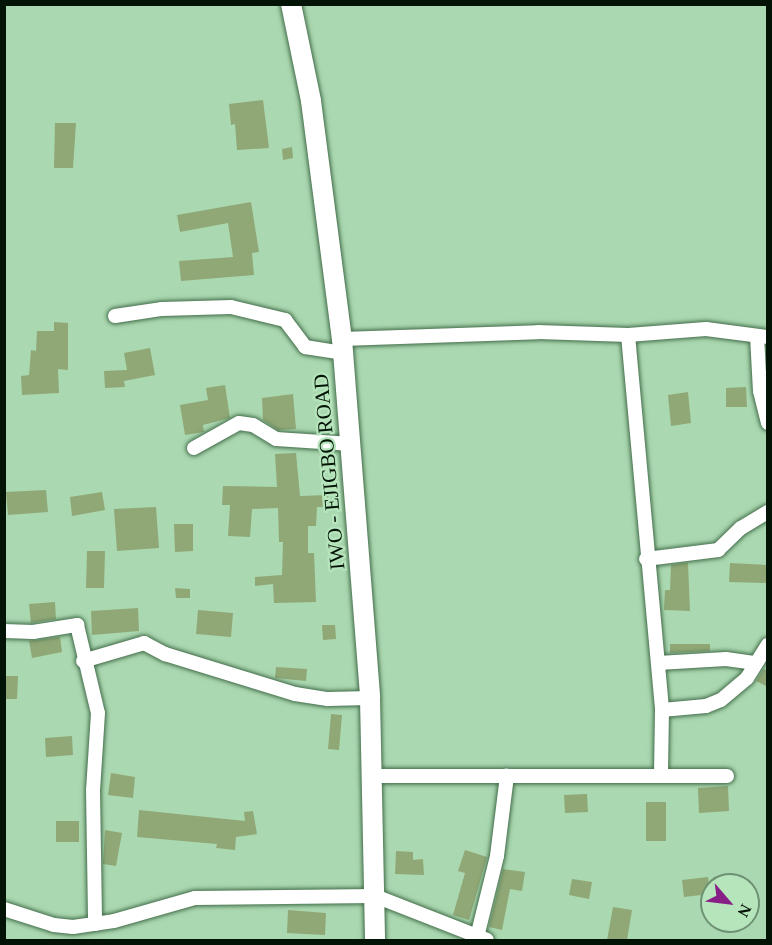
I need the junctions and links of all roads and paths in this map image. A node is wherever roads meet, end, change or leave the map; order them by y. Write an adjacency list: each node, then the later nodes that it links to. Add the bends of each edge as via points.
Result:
1 (291, 4): 5 (main road, IWO - EJIGBO ROAD, via 311,101)
2 (115, 316): 5 (street, via 172,308 231,307 285,320 305,347)
3 (628, 335): 4 (street, via 706,329); 5 (street, via 538,332); 10 (street)
4 (762, 336): 6 (street, via 759,391)
5 (343, 346): 7 (main road, IWO - EJIGBO ROAD)
6 (768, 423)
7 (352, 444): 8 (street, via 276,439 253,425 239,423); 16 (main road, IWO - EJIGBO ROAD)
8 (194, 448)
9 (768, 512): 10 (street, via 741,528 718,550)
10 (646, 559): 14 (street)
11 (4, 630): 13 (street, via 33,632 77,626)
12 (768, 645): 15 (street)
13 (83, 661): 16 (street, via 144,643 165,654 295,694 328,699); 24 (street, via 98,713 93,790)
14 (658, 663): 15 (street, via 726,659); 17 (street)
15 (756, 663): 17 (street, via 747,678 721,700)
16 (370, 698): 19 (main road, IWO - EJIGBO ROAD)
17 (662, 710): 18 (street)
18 (661, 775): 20 (street); 21 (street)
19 (373, 776): 20 (street); 22 (main road, IWO - EJIGBO ROAD)
20 (507, 776): 25 (street)
21 (727, 776)
22 (375, 896): 24 (street, via 195,898); 25 (street); 26 (main road, IWO - EJIGBO ROAD)
23 (5, 913): 24 (street, via 54,925)
24 (95, 924)
25 (482, 939)
26 (375, 940)

